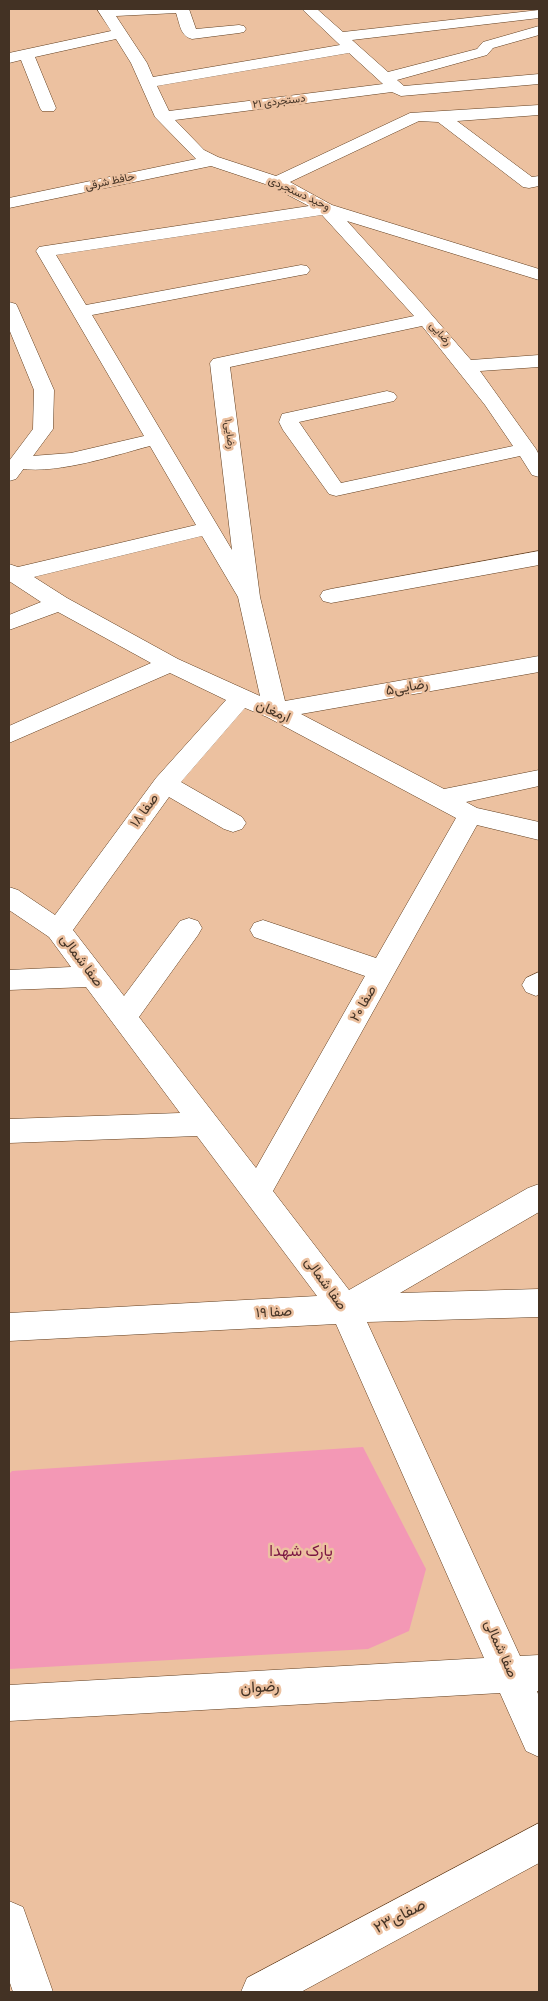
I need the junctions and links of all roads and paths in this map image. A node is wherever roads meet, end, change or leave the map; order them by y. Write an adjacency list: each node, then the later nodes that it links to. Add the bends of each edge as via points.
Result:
1 (178, 9): 4 (street)
2 (182, 9): 6 (street, via 190,33)
3 (309, 9): 9 (street)
4 (105, 10): 8 (street, وحید دستجردی)
5 (539, 14): 9 (street)
6 (239, 29)
7 (539, 30): 14 (street, via 488,46 482,52)
8 (120, 33): 10 (street); 13 (street, وحید دستجردی)
9 (345, 42): 13 (street); 14 (street)
10 (26, 54): 11 (street); 15 (street)
11 (9, 58)
12 (539, 79): 14 (street)
13 (147, 83): 19 (street, وحید دستجردی)
14 (394, 85): 17 (street); 19 (street, دستجردی ۲۱)
15 (48, 108)
16 (539, 110): 18 (street)
17 (416, 116): 18 (street); 21 (street)
18 (442, 116): 22 (street)
19 (163, 117): 20 (street, وحید دستجردی, via 198,154)
20 (212, 161): 21 (street, وحید دستجردی); 23 (street, حافظ شرقی)
21 (277, 182): 24 (street, وحید دستجردی)
22 (534, 182)
23 (9, 203)
24 (326, 208): 26 (street, وحید دستجردی); 28 (street, via 45,250); 29 (street, رضایی)
25 (302, 270): 28 (street)
26 (539, 276)
27 (9, 308): 35 (street, via 44,390 43,429)
28 (81, 312): 33 (street)
29 (426, 319): 31 (street, رضایی); 41 (street, رضایی۱, via 220,363)
30 (539, 361): 31 (street)
31 (467, 366): 34 (street, رضایی)
32 (387, 397): 34 (street, via 290,418 293,430 336,490)
33 (156, 439): 35 (street); 37 (street)
34 (528, 442): 36 (street, رضایی)
35 (14, 469)
36 (539, 471)
37 (208, 528): 39 (street, ارمغان); 41 (street)
38 (539, 558): 40 (street)
39 (12, 573): 42 (street, ارمغان)
40 (331, 596)
41 (249, 597): 47 (street, رضایی۱)
42 (59, 603): 43 (street); 44 (street, ارمغان)
43 (9, 623)
44 (170, 664): 46 (street, ارمغان); 48 (street)
45 (539, 664): 47 (street, رضایی۵)
46 (241, 698): 47 (street, ارمغان); 50 (street, صفا ۱۸)
47 (275, 711): 51 (street, ارمغان)
48 (9, 735)
49 (539, 778): 51 (street)
50 (165, 784): 53 (street); 57 (street, صفا ۱۸)
51 (441, 798): 52 (street, ارمغان)
52 (470, 815): 54 (street, ارمغان); 59 (street, صفا ۲۰)
53 (233, 823)
54 (539, 831)
55 (9, 897): 57 (street, صفا شمالی)
56 (189, 928): 62 (street)
57 (58, 930): 60 (street, صفا شمالی)
58 (263, 930): 59 (street)
59 (382, 971): 65 (street, صفا ۲۰)
60 (93, 976): 61 (street); 62 (street, صفا شمالی)
61 (9, 980)
62 (124, 1017): 63 (street, صفا شمالی)
63 (205, 1124): 64 (street); 65 (street, صفا شمالی)
64 (9, 1132)
65 (257, 1193): 68 (street, صفا شمالی)
66 (539, 1197): 68 (street)
67 (539, 1303): 68 (street, صفا ۱۹)
68 (345, 1309): 69 (street, صفا ۱۹); 70 (street, صفا شمالی)
69 (9, 1328)
70 (525, 1673): 71 (street, رضوان); 72 (street, صفا شمالی)
71 (9, 1703)
72 (539, 1738)
73 (539, 1842): 76 (street, صفای۲۳)
74 (9, 1921): 75 (street)
75 (33, 1992)
76 (261, 1992)

